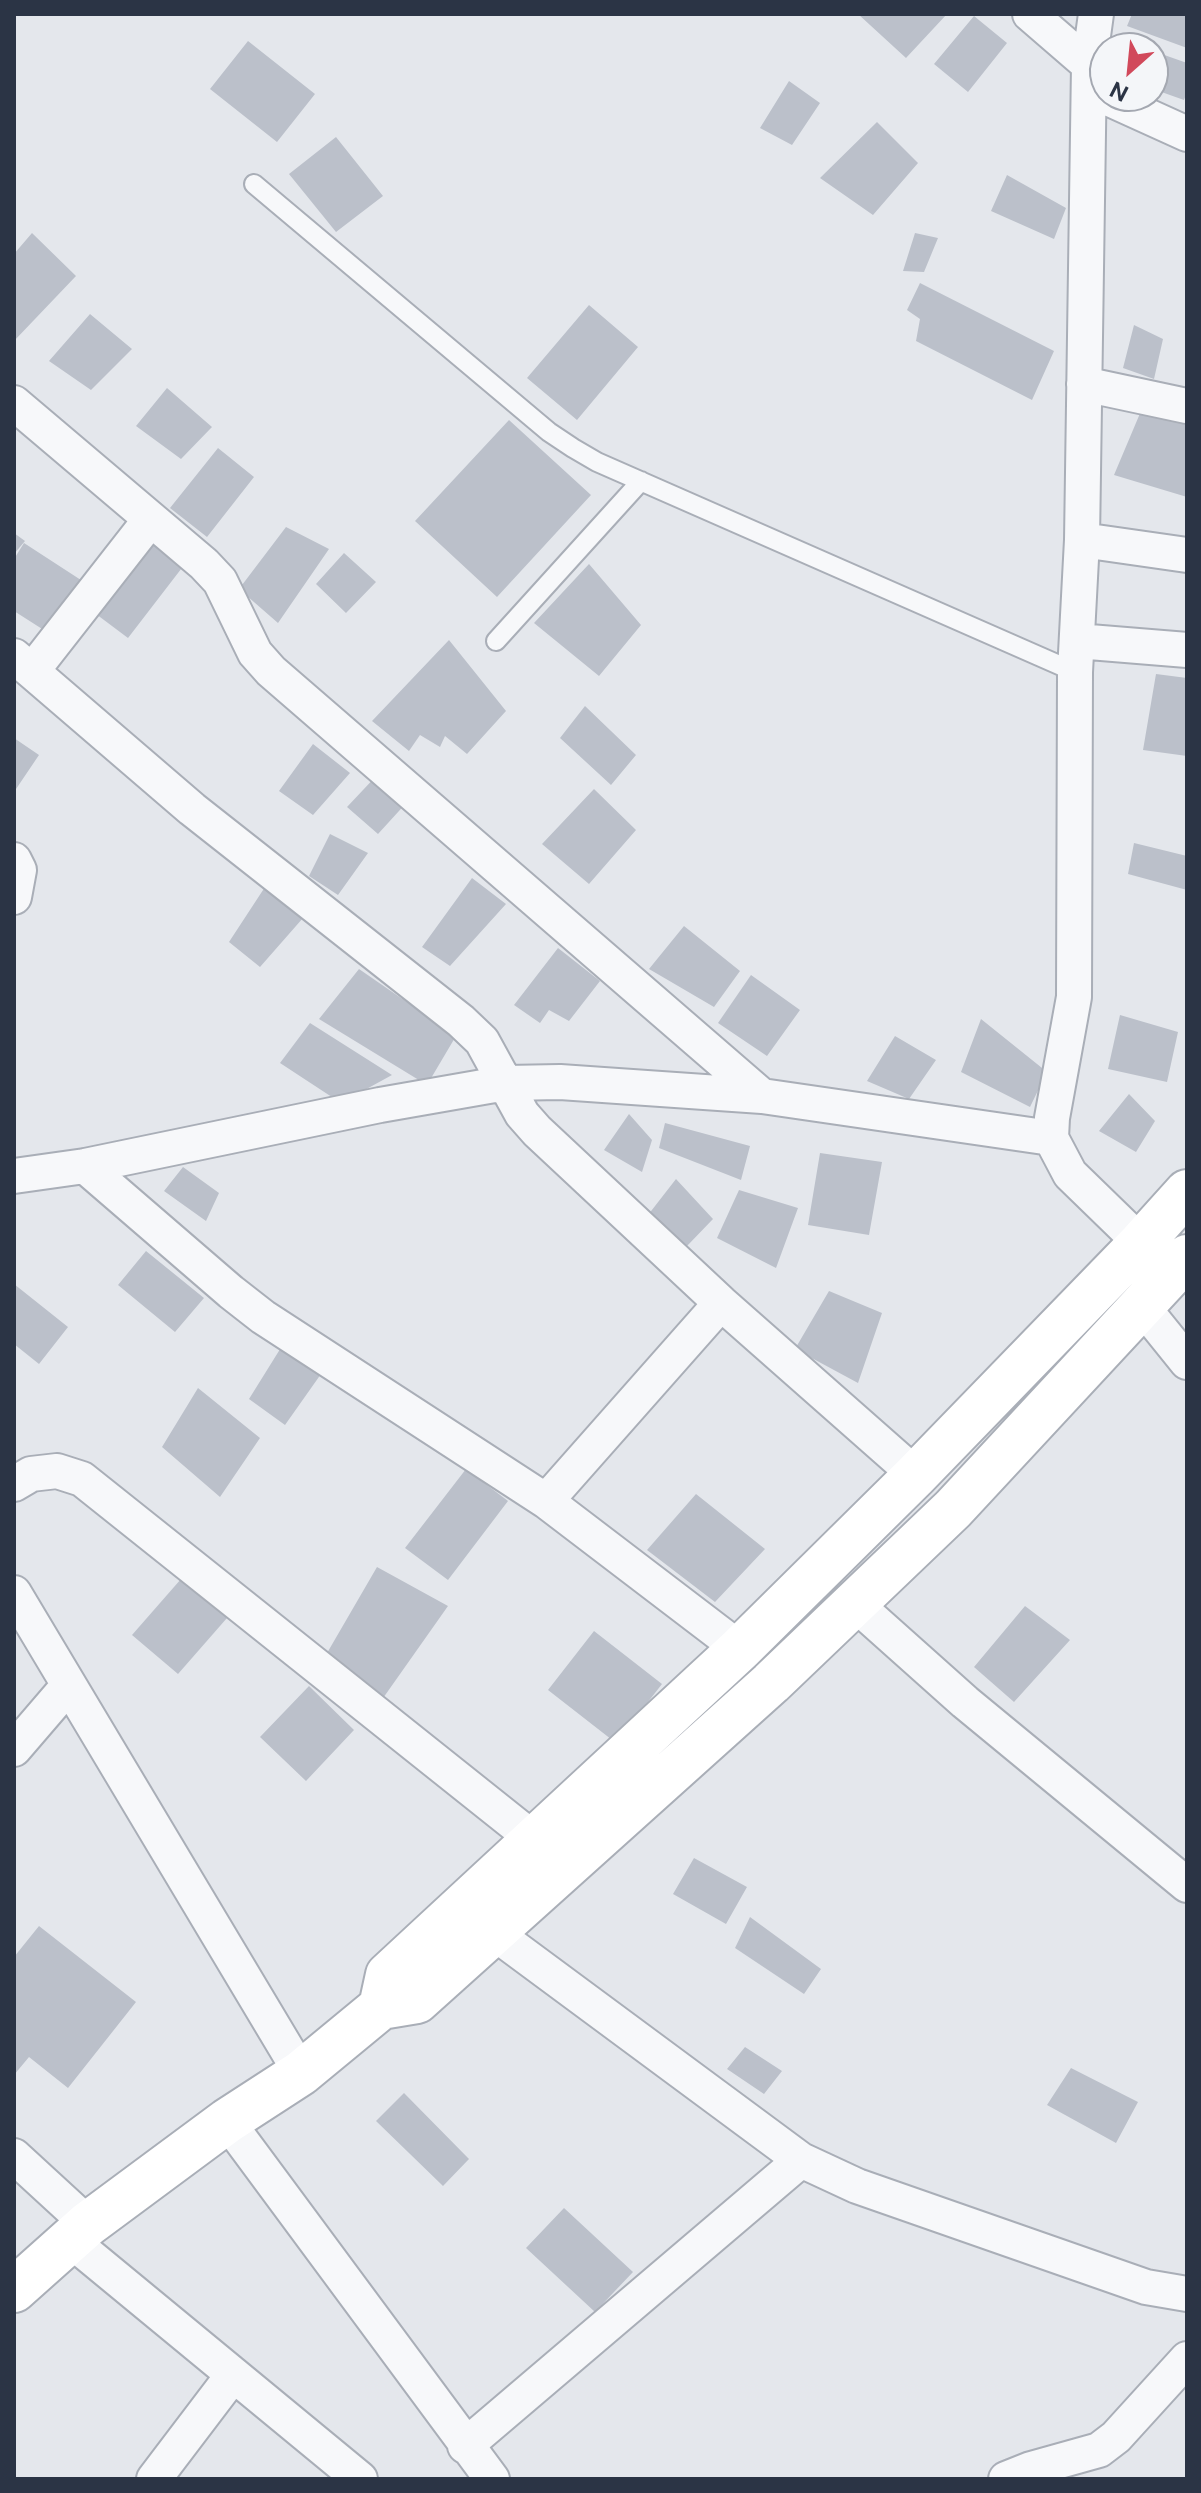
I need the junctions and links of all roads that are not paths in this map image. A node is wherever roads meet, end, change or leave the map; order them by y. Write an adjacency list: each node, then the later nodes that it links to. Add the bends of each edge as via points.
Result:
1 (1030, 14): 2 (street)
2 (1089, 78): 6 (street)
3 (1148, 112): 4 (street)
4 (1187, 134)
5 (254, 184): 9 (lane, via 549,432)
6 (1084, 384): 8 (street); 11 (street)
7 (14, 403): 10 (street)
8 (1187, 406)
9 (641, 481): 13 (lane); 15 (lane)
10 (150, 520): 16 (street); 20 (street, via 220,581 255,653 271,671)
11 (1082, 540): 12 (street); 15 (street)
12 (1187, 555)
13 (496, 641)
14 (1187, 650): 15 (street)
15 (1076, 656): 21 (street, via 1074,997)
16 (23, 663): 19 (street, via 192,809 461,1021 482,1041)
17 (14, 860): 18 (street, via 19,870)
18 (14, 897)
19 (506, 1083): 20 (street); 22 (street); 27 (street, via 537,1131)
20 (762, 1096): 21 (street)
21 (1051, 1138): 25 (street, via 1070,1174)
22 (85, 1166): 23 (street); 32 (street, via 263,1317)
23 (14, 1176)
24 (1187, 1192): 25 (main road)
25 (1141, 1243): 30 (main road)
26 (1182, 1274): 28 (main road)
27 (721, 1303): 30 (street); 32 (street)
28 (1141, 1305): 29 (street); 34 (main road, via 953,1509)
29 (1187, 1362)
30 (916, 1475): 35 (main road)
31 (14, 1484): 38 (street, via 31,1474 57,1471 82,1479)
32 (546, 1501): 35 (street)
33 (14, 1593): 36 (street)
34 (853, 1602): 39 (street); 40 (main road, via 771,1683)
35 (740, 1649): 38 (main road)
36 (69, 1685): 37 (street); 42 (street)
37 (14, 1749)
38 (536, 1841): 41 (main road, via 388,1975)
39 (1187, 1885)
40 (493, 1932): 41 (main road, via 417,2001); 45 (street)
41 (381, 2007): 42 (main road)
42 (301, 2073): 43 (main road)
43 (227, 2121): 46 (main road); 51 (street)
44 (14, 2156): 46 (street)
45 (801, 2160): 48 (street, via 857,2186 1146,2287); 51 (street)
46 (79, 2231): 47 (main road); 50 (street)
47 (14, 2290)
48 (1187, 2294)
49 (1187, 2359): 55 (street, via 1099,2450)
50 (233, 2375): 52 (street); 53 (street)
51 (465, 2446): 54 (street)
52 (154, 2479)
53 (360, 2479)
54 (492, 2479)
55 (1006, 2479)

